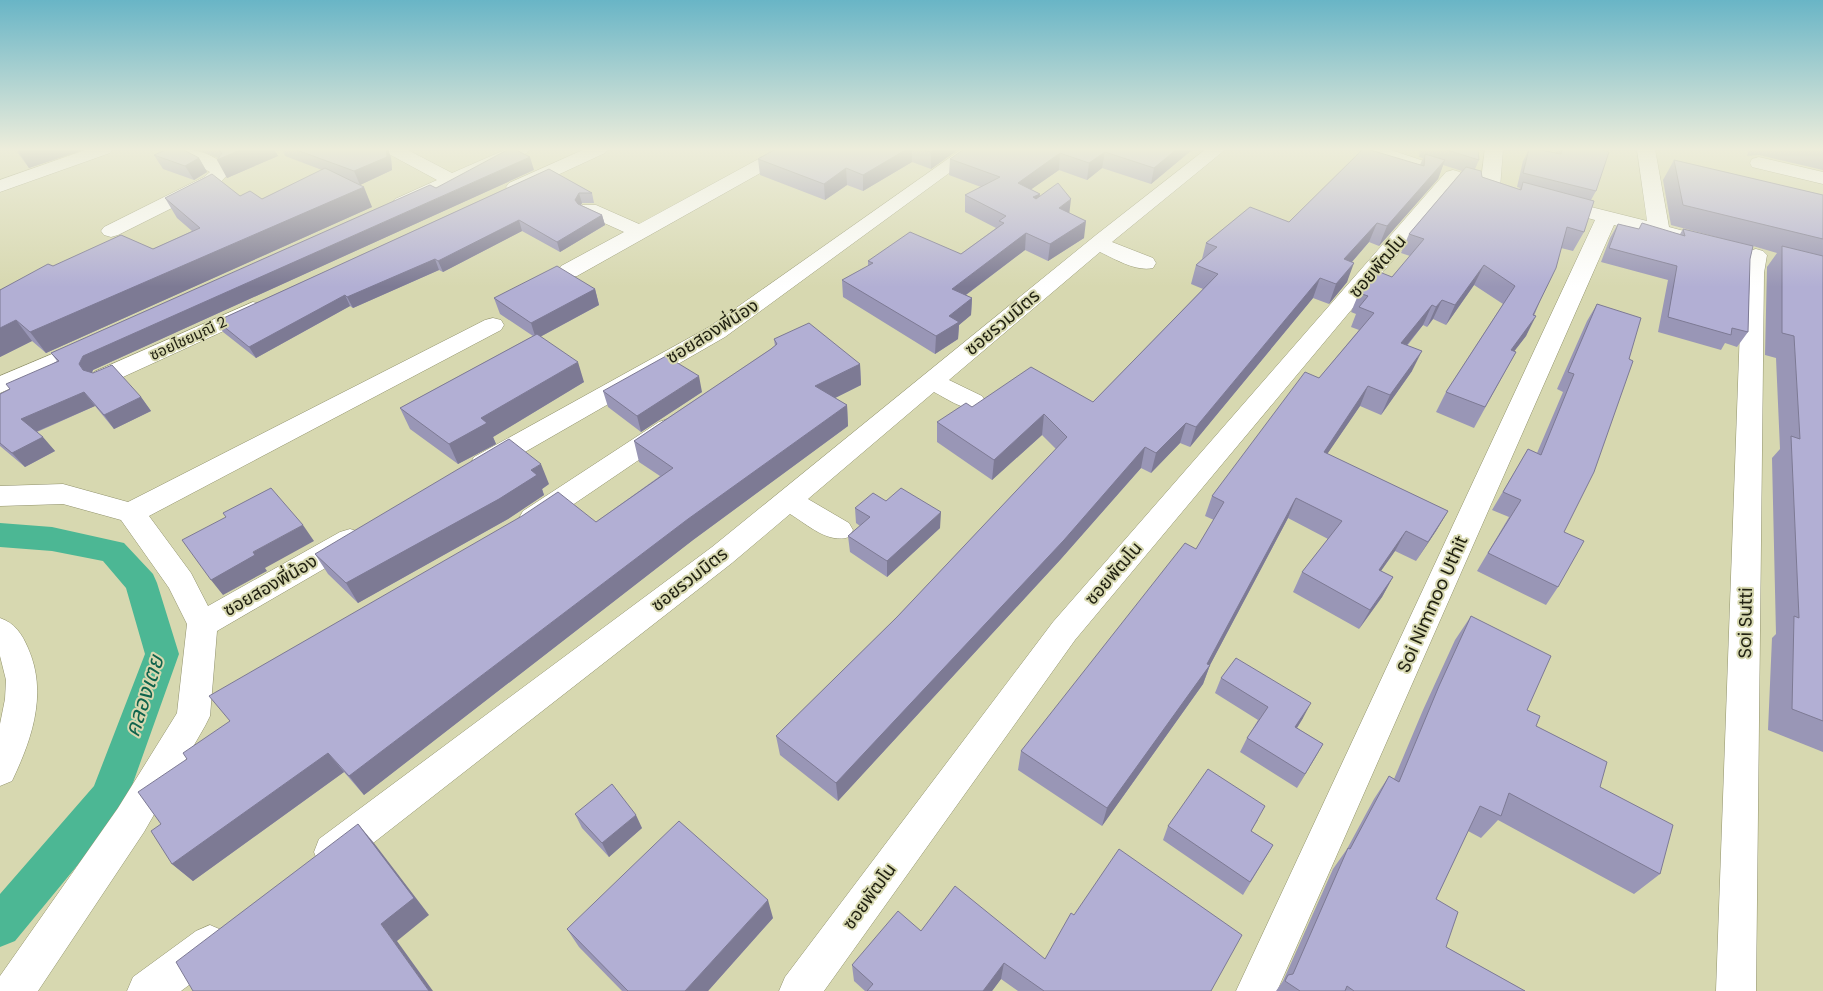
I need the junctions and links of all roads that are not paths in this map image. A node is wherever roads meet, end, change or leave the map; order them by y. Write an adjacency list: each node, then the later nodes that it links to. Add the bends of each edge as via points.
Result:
1 (182, 195): 12 (street)
2 (418, 195): 9 (street)
3 (706, 195): 14 (street)
4 (908, 195): 28 (street, ซอยสองพี่น้อง, via 716,332)
5 (1159, 195): 16 (street, ซอยรวมมิตร)
6 (1437, 195): 42 (street, ซอยพัฒโน, via 1064,631)
7 (1653, 195): 13 (street)
8 (1571, 208): 11 (street)
9 (388, 209)
10 (589, 209): 14 (street)
11 (1608, 217): 13 (street); 43 (street, Soi Nimnoo Uthit)
12 (111, 230)
13 (1659, 230): 15 (street)
14 (640, 232): 19 (street)
15 (1694, 239)
16 (1097, 244): 18 (street); 24 (street, ซอยรวมมิตร)
17 (1756, 255): 44 (street, Soi Sutti, via 1753,273)
18 (1145, 263)
19 (569, 271)
20 (274, 299): 23 (street, ซอยไชยมุณี 2)
21 (493, 325): 31 (street)
22 (108, 337): 25 (street)
23 (104, 377)
24 (932, 381): 26 (street); 30 (street, ซอยรวมมิตร)
25 (0, 385)
26 (973, 402)
27 (691, 412): 34 (street)
28 (468, 473)
29 (0, 496): 31 (street, via 63,494)
30 (788, 500): 33 (street); 38 (street, ซอยรวมมิตร, via 722,555)
31 (131, 513): 35 (street, via 180,581)
32 (373, 527): 35 (street, ซอยสองพี่น้อง)
33 (839, 530)
34 (510, 533)
35 (202, 624): 40 (street, via 206,709)
36 (0, 632): 37 (street, via 10,641 18,658 22,683 9,751)
37 (0, 770)
38 (312, 867)
39 (233, 927): 41 (street)
40 (14, 991)
41 (147, 991)
42 (799, 991)
43 (1256, 991)
44 (1736, 991)

